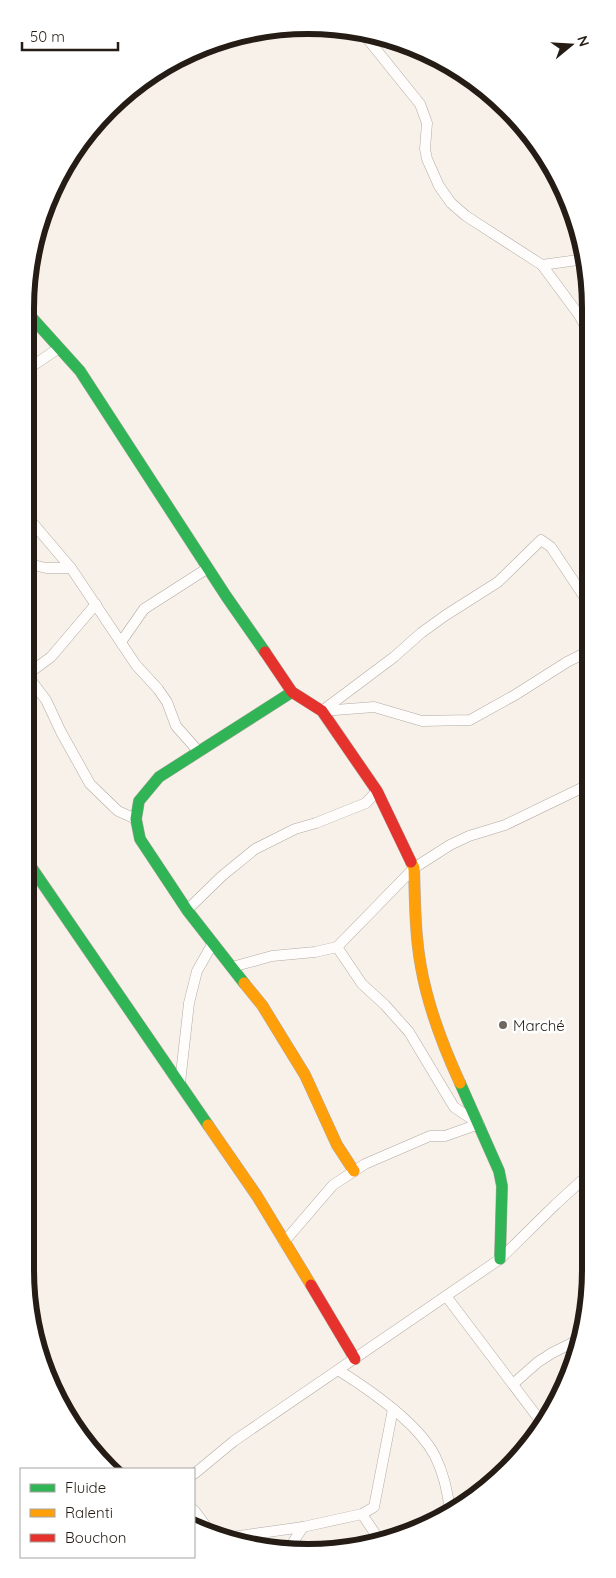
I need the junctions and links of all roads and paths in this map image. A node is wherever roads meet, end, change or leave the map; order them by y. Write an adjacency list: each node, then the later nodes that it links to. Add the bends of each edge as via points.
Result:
1 (369, 41): 3 (street, via 420,104 427,124 427,159 451,203)
2 (578, 260): 3 (street)
3 (542, 265): 5 (street)
4 (34, 320): 6 (street)
5 (582, 320)
6 (59, 348): 7 (street); 11 (street, via 80,371)
7 (34, 365)
8 (34, 524): 10 (street)
9 (34, 565): 10 (street)
10 (72, 568): 13 (street)
11 (208, 568): 14 (street, via 144,609); 18 (street)
12 (582, 594): 19 (street, via 551,547 541,540 498,582 421,633 394,658)
13 (96, 604): 14 (street); 16 (street, via 51,657)
14 (120, 642): 20 (street, via 167,702 176,726)
15 (582, 655): 19 (street, via 470,720 422,721 374,707)
16 (34, 670)
17 (34, 686): 23 (street, via 46,700 90,784 118,811)
18 (292, 692): 19 (street); 20 (street)
19 (322, 711): 22 (street)
20 (199, 752): 23 (street, via 160,777 139,800)
21 (582, 788): 24 (street, via 505,825 456,842)
22 (377, 791): 24 (street); 26 (street, via 366,803 295,829 255,849)
23 (136, 819): 26 (street, via 140,839)
24 (414, 868): 28 (street); 31 (street, via 420,967 446,1052)
25 (34, 871): 30 (street)
26 (187, 910): 27 (street)
27 (213, 943): 29 (street); 30 (street, via 197,971 189,1003)
28 (337, 947): 29 (street, via 272,956); 31 (street, via 362,984 409,1032 454,1107)
29 (232, 967): 32 (street, via 262,1005 305,1075)
30 (180, 1083): 34 (street, via 257,1196)
31 (478, 1124): 32 (street, via 445,1136 430,1136); 35 (street, via 499,1171 502,1186)
32 (354, 1171): 34 (street, via 333,1185)
33 (582, 1180): 35 (street)
34 (284, 1242): 38 (street)
35 (500, 1259): 36 (street)
36 (446, 1296): 38 (street); 40 (street)
37 (572, 1343): 40 (street, via 538,1362)
38 (355, 1358): 39 (street)
39 (338, 1370): 41 (street, via 368,1388); 43 (street, via 234,1440)
40 (513, 1384): 42 (street)
41 (393, 1409): 44 (street, via 435,1455 447,1488); 46 (street, via 374,1507)
42 (538, 1418)
43 (195, 1473)
44 (449, 1505)
45 (195, 1511): 47 (street)
46 (362, 1514): 48 (street); 50 (street)
47 (204, 1523)
48 (303, 1527): 49 (street); 51 (street)
49 (240, 1536)
50 (376, 1536)
51 (292, 1544)

